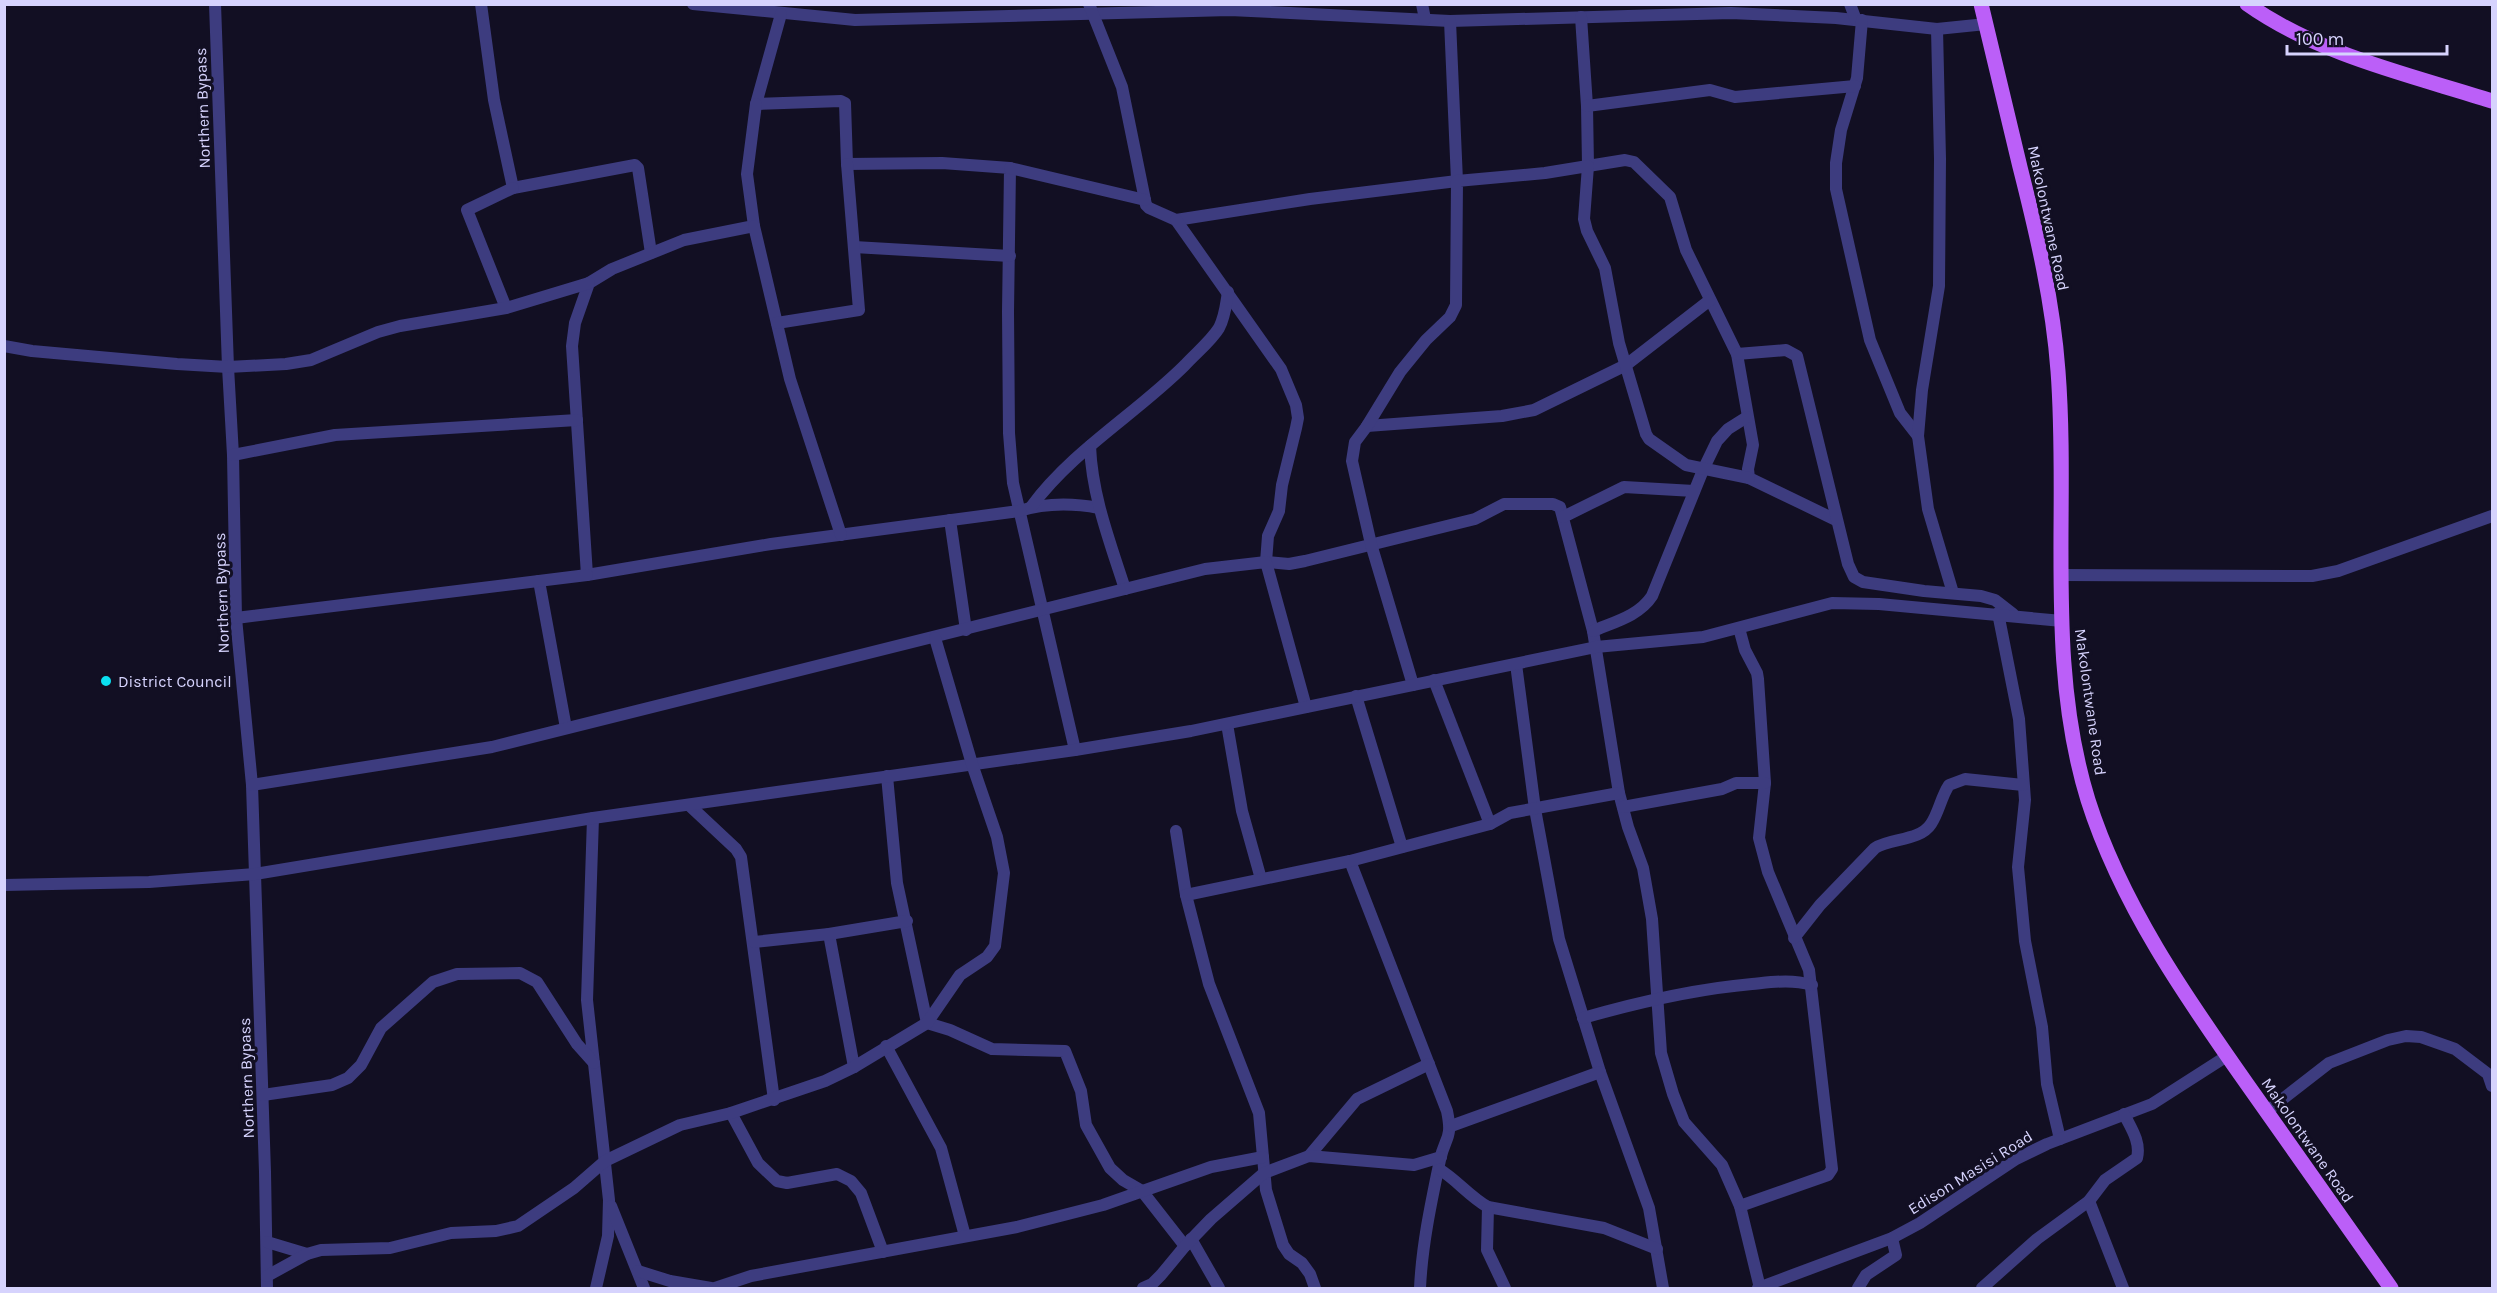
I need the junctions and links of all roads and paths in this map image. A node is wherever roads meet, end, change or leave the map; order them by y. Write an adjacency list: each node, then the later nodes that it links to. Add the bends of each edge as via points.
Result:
1 (215, 4): 41 (street, Northern Bypass)
2 (481, 4): 25 (street, via 494,100)
3 (693, 4): 10 (street)
4 (1422, 4): 12 (street)
5 (1850, 4): 13 (street)
6 (1981, 4): 15 (main road, Makolontwane Road)
7 (2247, 4): 18 (main road, via 2286,29 2333,50)
8 (1091, 9): 9 (street); 12 (street, via 1230,10); 26 (street, via 1122,87)
9 (1001, 10): 10 (street, via 855,20)
10 (781, 14): 19 (street)
11 (1581, 17): 13 (street, via 1731,13); 14 (street); 20 (street)
12 (1425, 19): 14 (street)
13 (1859, 20): 16 (street); 17 (street)
14 (1450, 21): 24 (street)
15 (1986, 24): 16 (street); 62 (main road, Makolontwane Road, via 2054,327 2061,423)
16 (1937, 29): 45 (street, via 1939,286)
17 (1855, 86): 20 (street, via 1735,97 1710,90); 45 (street, via 1841,130 1836,189 1870,340 1900,413)
18 (2493, 102)
19 (756, 104): 21 (street, via 845,103); 28 (street, via 747,174)
20 (1587, 106): 22 (street)
21 (847, 164): 23 (street, via 942,163); 29 (street)
22 (1588, 166): 24 (street); 34 (street, via 1634,162 1670,197 1686,250); 40 (street, via 1584,219 1605,268 1618,343)
23 (1010, 168): 26 (street); 31 (street)
24 (1457, 181): 27 (street); 44 (street, via 1456,305 1450,317 1400,372)
25 (513, 188): 30 (street, via 637,166); 35 (street, via 467,210)
26 (1145, 200): 27 (street, via 1149,208)
27 (1176, 220): 33 (street)
28 (754, 226): 30 (street, via 684,240); 36 (street)
29 (854, 247): 31 (street); 36 (street, via 859,310)
30 (651, 254): 32 (street)
31 (1010, 256): 53 (street, via 1009,433)
32 (589, 283): 35 (street); 43 (street, via 575,323 572,346)
33 (1228, 292): 46 (street, via 1219,328 1202,348 1160,390); 60 (street, via 1281,369 1298,418 1279,511 1268,536)
34 (1710, 300): 38 (street); 40 (street)
35 (506, 308): 41 (street, via 400,326 310,360)
36 (777, 323): 58 (street, via 790,380)
37 (8, 346): 39 (street); 41 (street)
38 (1737, 354): 42 (street); 57 (street, via 1786,350 1797,356)
39 (4, 358)
40 (1626, 365): 44 (street, via 1519,414); 48 (street, via 1649,439 1686,465)
41 (228, 367): 47 (street, Northern Bypass)
42 (1747, 417): 48 (street, via 1717,441); 49 (street, via 1753,445)
43 (577, 420): 47 (street, via 335,435); 61 (street)
44 (1367, 426): 59 (street, via 1355,442 1352,461)
45 (1918, 436): 65 (street, via 1928,509)
46 (1090, 446): 51 (street, via 1059,473); 52 (street)
47 (233, 455): 69 (street, Northern Bypass)
48 (1703, 470): 49 (street); 50 (street)
49 (1749, 478): 57 (street)
50 (1694, 491): 55 (street, via 1624,488); 73 (street, via 1646,605)
51 (1031, 507): 52 (street, via 1076,504); 53 (street)
52 (1099, 508): 64 (street)
53 (1018, 511): 56 (street); 66 (street)
54 (2493, 516): 62 (street, via 2338,571 2312,576)
55 (1563, 517): 59 (street, via 1557,505 1511,503 1475,519); 73 (street)
56 (951, 520): 58 (street); 72 (street)
57 (1836, 520): 65 (street, via 1854,577 1863,582)
58 (841, 535): 61 (street)
59 (1371, 544): 60 (street, via 1297,563); 78 (street)
60 (1266, 562): 64 (street, via 1205,569); 80 (street)
61 (587, 575): 63 (street)
62 (2061, 575): 70 (main road, Makolontwane Road)
63 (539, 581): 69 (street); 82 (street)
64 (1125, 589): 66 (street)
65 (1953, 593): 68 (street, via 1995,600)
66 (1042, 610): 72 (street); 83 (street)
67 (1998, 613): 68 (street); 71 (street, via 1843,602); 88 (street, via 2019,719)
68 (2014, 615): 70 (street)
69 (236, 618): 87 (street, Northern Bypass)
70 (2061, 621): 111 (main road, Makolontwane Road, via 2075,740 2103,844 2131,903)
71 (1739, 628): 75 (street, via 1702,637); 86 (street, via 1757,673)
72 (966, 630): 74 (street)
73 (1593, 631): 75 (street)
74 (935, 638): 82 (street); 84 (street)
75 (1596, 647): 76 (street); 89 (street)
76 (1516, 664): 77 (street); 92 (street)
77 (1434, 680): 78 (street); 94 (street)
78 (1413, 684): 79 (street)
79 (1356, 696): 80 (street); 96 (street)
80 (1306, 707): 81 (street)
81 (1227, 724): 83 (street); 99 (street, via 1242,811)
82 (566, 728): 87 (street, via 492,747)
83 (1075, 750): 84 (street)
84 (972, 764): 85 (street); 109 (street, via 997,837 1004,873 999,927 995,946 987,957 955,980)
85 (887, 777): 90 (street); 102 (street, via 897,883)
86 (1766, 783): 91 (street, via 1736,783); 104 (street, via 1759,838)
87 (252, 784): 98 (street, Northern Bypass)
88 (2023, 785): 104 (street, via 1965,779 1949,785 1924,831 1875,848); 123 (street, via 2018,867 2025,941 2042,1027 2047,1084)
89 (1619, 793): 91 (street); 92 (street)
90 (689, 805): 93 (street); 105 (street, via 741,857)
91 (1623, 807): 107 (street, via 1642,868 1652,919)
92 (1535, 809): 94 (street, via 1510,813); 108 (street, via 1559,939)
93 (593, 818): 98 (street); 112 (street, via 587,1000)
94 (1490, 824): 96 (street)
95 (1176, 831): 101 (street)
96 (1402, 847): 97 (street)
97 (1350, 861): 99 (street); 113 (street)
98 (255, 874): 100 (street, via 149,882); 117 (street, Northern Bypass)
99 (1261, 879): 101 (street)
100 (4, 885)
101 (1186, 895): 125 (street, via 1209,984 1259,1113)
102 (907, 921): 103 (street); 109 (street)
103 (829, 934): 105 (street); 114 (street)
104 (1794, 938): 106 (street)
105 (754, 942): 118 (street)
106 (1812, 985): 107 (street, via 1791,981 1725,986); 132 (street, via 1832,1168 1828,1175)
107 (1657, 997): 108 (street); 132 (street, via 1661,1053 1684,1122 1722,1165)
108 (1583, 1018): 115 (street)
109 (927, 1023): 110 (street); 129 (street, via 992,1049 1065,1051 1082,1091 1086,1125 1110,1168)
110 (886, 1046): 114 (street); 134 (street, via 941,1148)
111 (2227, 1056): 119 (main road, Makolontwane Road); 121 (street, Edison Masisi Road, via 2152,1104)
112 (594, 1063): 117 (street, via 529,976 457,974 433,982 381,1028 361,1065 348,1078 333,1085); 126 (street)
113 (1429, 1064): 122 (street); 124 (street, via 1357,1099)
114 (854, 1067): 118 (street)
115 (1600, 1072): 122 (street); 138 (street, via 1649,1208)
116 (2491, 1078): 119 (street, via 2455,1050 2421,1037 2406,1036 2329,1063)
117 (263, 1095): 136 (street, Northern Bypass)
118 (774, 1100): 120 (street)
119 (2266, 1112): 156 (main road, Makolontwane Road)
120 (731, 1113): 126 (street, via 680,1125); 139 (street, via 758,1162 777,1181 787,1183 837,1174 851,1181 861,1193)
121 (2124, 1114): 123 (street, Edison Masisi Road); 131 (street, via 2137,1141 2137,1158 2105,1180)
122 (1450, 1126): 127 (street)
123 (2060, 1139): 135 (street, Edison Masisi Road, via 2016,1159)
124 (1309, 1156): 127 (street, via 1414,1166); 128 (street)
125 (1263, 1157): 128 (street); 129 (street, via 1211,1167)
126 (605, 1161): 130 (street); 140 (street, via 574,1188 518,1226 451,1233 390,1248)
127 (1440, 1163): 133 (street); 149 (street, via 1425,1236)
128 (1264, 1173): 137 (street); 148 (street, via 1282,1245 1302,1263)
129 (1142, 1191): 134 (street, via 1028,1224); 137 (street)
130 (609, 1200): 141 (street); 143 (street, via 608,1236)
131 (2089, 1201): 154 (street, via 2037,1239); 155 (street)
132 (1740, 1206): 152 (street)
133 (1488, 1207): 138 (street, via 1604,1228); 150 (street, via 1487,1250)
134 (965, 1236): 139 (street)
135 (1892, 1238): 152 (street, Edison Masisi Road); 153 (street, via 1896,1255 1866,1275)
136 (267, 1242): 140 (street); 142 (street, Northern Bypass)
137 (1188, 1242): 146 (street, via 1161,1275); 147 (street)
138 (1657, 1249): 151 (street)
139 (882, 1252): 145 (street, via 751,1276)
140 (307, 1254): 142 (street)
141 (638, 1271): 144 (street); 145 (street)
142 (267, 1282)
143 (596, 1288)
144 (644, 1288)
145 (713, 1288)
146 (1143, 1288)
147 (1219, 1288)
148 (1315, 1288)
149 (1420, 1288)
150 (1505, 1288)
151 (1663, 1288)
152 (1759, 1288)
153 (1858, 1288)
154 (1982, 1288)
155 (2123, 1288)
156 (2391, 1288)

